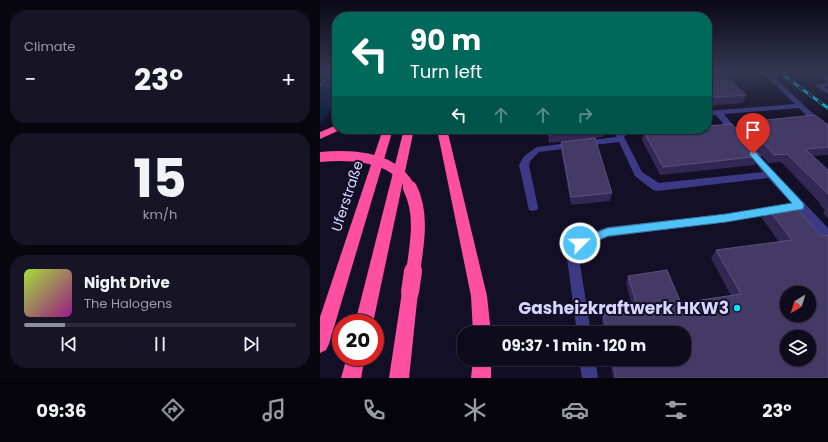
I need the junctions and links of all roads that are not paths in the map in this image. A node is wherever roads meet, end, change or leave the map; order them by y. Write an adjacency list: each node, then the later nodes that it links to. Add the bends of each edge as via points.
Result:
1 (784, 90): 2 (lane)
2 (801, 106): 3 (lane); 6 (lane)
3 (718, 112): 4 (lane); 14 (lane)
4 (712, 113)
5 (332, 130): 11 (highway)
6 (828, 132)
7 (386, 134): 21 (highway, Uferstraße)
8 (408, 134): 18 (highway)
9 (443, 134): 19 (highway, via 478,296)
10 (623, 134): 12 (lane, via 620,136)
11 (320, 136)
12 (622, 140): 14 (lane, via 638,174 657,187); 16 (lane, via 537,150 527,158 524,165)
13 (320, 157): 26 (highway, bridge, via 360,156 381,161 397,170 414,192 418,211 418,237)
14 (770, 174): 15 (lane)
15 (799, 206): 17 (lane); 20 (lane, via 726,218 608,232 580,243 573,258)
16 (533, 207)
17 (828, 236)
18 (366, 314)
19 (481, 326)
20 (583, 326)
21 (320, 344)
22 (354, 366): 25 (highway)
23 (482, 366): 27 (highway)
24 (588, 366): 28 (lane)
25 (351, 378)
26 (399, 378)
27 (481, 378)
28 (590, 378)

